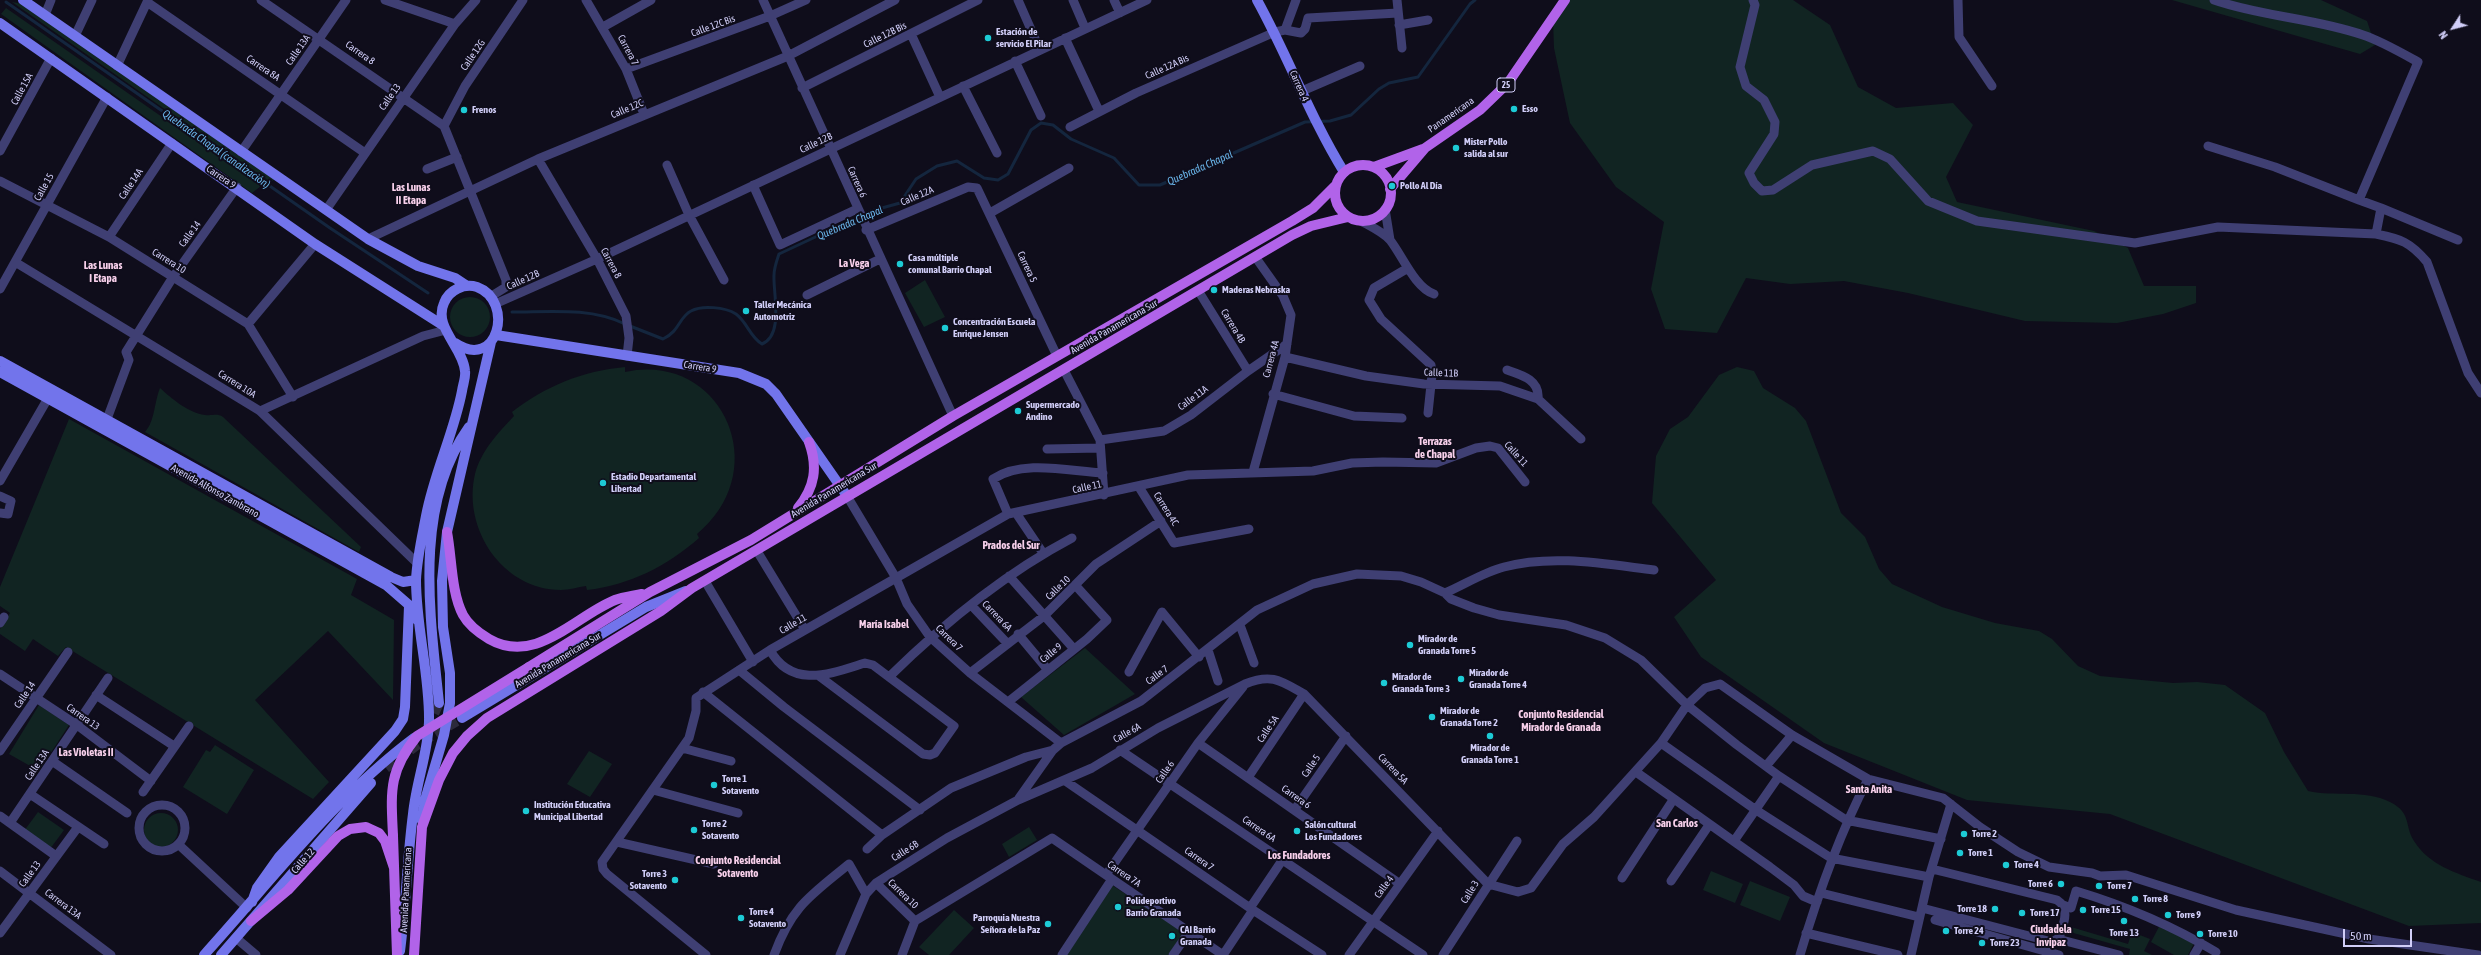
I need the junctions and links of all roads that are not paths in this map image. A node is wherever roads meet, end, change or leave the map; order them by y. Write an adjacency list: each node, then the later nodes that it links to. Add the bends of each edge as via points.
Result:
1 (23, 0): 29 (main road)
2 (51, 0): 29 (street)
3 (92, 0): 40 (street)
4 (261, 0): 42 (street, Carrera 8)
5 (346, 0): 42 (street, Calle 13A)
6 (385, 0): 33 (street)
7 (476, 0): 33 (street, Calle 13)
8 (523, 0): 62 (street, Calle 12G, via 465,86)
9 (586, 0): 35 (street, Carrera 7)
10 (651, 0): 35 (street)
11 (763, 0): 30 (street, Carrera 6)
12 (806, 0): 30 (street, Calle 12C Bis)
13 (894, 0): 45 (street, Calle 12C)
14 (978, 0): 39 (street, Calle 12B Bis)
15 (1018, 0): 44 (street)
16 (1073, 0): 36 (street)
17 (1114, 0): 28 (street)
18 (1147, 0): 28 (street, Calle 12B)
19 (1257, 0): 38 (main road, Carrera 4)
20 (1296, 0): 37 (street)
21 (1397, 0): 27 (street)
22 (1565, 0): 66 (main road, Panamericana / 25, via 1508,83 1480,110)
23 (1753, 0): 97 (street, via 1755,5 1740,68 1746,86 1764,100 1775,122 1774,134 1749,173 1762,191 1773,190 1812,165 1873,151 1890,159 1928,201 1977,221 2135,243 2218,227)
24 (1958, 0): 52 (street, via 1959,37)
25 (2214, 0): 86 (street, via 2242,10 2303,20 2363,35 2418,62)
26 (147, 1): 48 (street); 55 (street, Carrera 8A)
27 (1398, 13): 34 (street); 37 (street, via 1308,18 1305,29 1300,33)
28 (1120, 14): 36 (street, Calle 12B)
29 (44, 15): 40 (main road)
30 (770, 16): 45 (street, Carrera 6); 50 (street, Calle 12C Bis)
31 (1428, 20): 34 (street)
32 (0, 23): 46 (main road, Carrera 9)
33 (455, 24): 57 (street, Calle 13)
34 (1399, 25): 43 (street)
35 (603, 27): 50 (street, Carrera 7)
36 (1085, 28): 41 (street, Calle 12B)
37 (1285, 30): 38 (street)
38 (1274, 32): 54 (main road, Carrera 4); 59 (street, Calle 12A Bis)
39 (911, 34): 53 (street, Calle 12B Bis); 58 (street)
40 (75, 36): 48 (main road)
41 (1065, 38): 44 (street, Calle 12B); 59 (street)
42 (320, 39): 55 (street, Calle 13A); 57 (street, Carrera 8)
43 (1402, 48)
44 (1040, 50): 47 (street, Calle 12B)
45 (788, 56): 53 (street, Carrera 6); 60 (street, Calle 12C)
46 (51, 58): 56 (main road, Carrera 9); 68 (street, Calle 15A)
47 (1015, 62): 51 (street, Calle 12B); 61 (street)
48 (117, 66): 69 (main road)
49 (1360, 66): 54 (street)
50 (626, 69): 60 (street, Carrera 7)
51 (963, 86): 58 (street, Calle 12B); 71 (street)
52 (1992, 86)
53 (802, 88): 67 (street, Carrera 6)
54 (1302, 91): 78 (main road, Carrera 4, via 1312,116)
55 (281, 94): 69 (street, Calle 13A); 70 (street, Carrera 8A)
56 (107, 97): 64 (main road, Carrera 9); 87 (street, Calle 15)
57 (404, 97): 62 (street, Carrera 8); 70 (street, Calle 13)
58 (940, 97): 67 (street, Calle 12B)
59 (1099, 111): 63 (street, Calle 12A Bis)
60 (644, 114): 73 (street, Calle 12C)
61 (1041, 116)
62 (444, 126): 72 (street)
63 (1070, 127)
64 (172, 143): 82 (main road, Carrera 9); 98 (street, Calle 14A)
65 (2208, 146): 86 (street, via 2282,170)
66 (1425, 148): 75 (main road); 85 (main road, Panamericana / 25)
67 (830, 149): 80 (street, Calle 12B); 91 (street, Carrera 6)
68 (0, 151)
69 (241, 152): 90 (main road)
70 (365, 153): 90 (street, Calle 13)
71 (997, 153)
72 (457, 157): 77 (street); 84 (street)
73 (538, 159): 84 (street, Calle 12C); 104 (street, Carrera 8)
74 (667, 165): 93 (street)
75 (1374, 167): 78 (main road, via 1360,165); 85 (main road, via 1385,176)
76 (1069, 168): 92 (street)
77 (427, 169)
78 (1344, 172): 81 (main road)
79 (0, 181): 87 (street, Carrera 10)
80 (753, 185): 91 (street, via 780,245); 93 (street, Calle 12B)
81 (1335, 186): 94 (main road, via 1336,200); 123 (main road, Avenida Panamericana Sur, via 1313,208)
82 (237, 187): 102 (main road, Carrera 9); 108 (street, Calle 14)
83 (977, 188): 92 (street, Carrera 5); 96 (street, Calle 12A, via 968,187)
84 (470, 189): 99 (street, Calle 12C); 115 (street, via 506,280 506,288)
85 (1390, 189): 89 (main road)
86 (2359, 200): 88 (street)
87 (47, 204): 98 (street, Carrera 10); 106 (street, Calle 15)
88 (2381, 208): 97 (street); 101 (street)
89 (1386, 209): 95 (main road, via 1375,218); 100 (street)
90 (326, 210): 99 (main road)
91 (858, 211): 96 (street, Carrera 6)
92 (990, 213): 123 (street, Carrera 5)
93 (689, 215): 104 (street, Calle 12B); 109 (street)
94 (1348, 217): 95 (main road); 103 (main road, Avenida Panamericana Sur, via 1311,226)
95 (1361, 221): 100 (street)
96 (865, 227): 105 (street, Carrera 6)
97 (2376, 234): 131 (street, via 2398,238 2414,246 2427,262 2468,373)
98 (109, 236): 108 (street, Carrera 10)
99 (368, 239): 110 (main road, via 418,266 455,278)
100 (1390, 240): 107 (street)
101 (2458, 240)
102 (315, 244): 116 (street); 117 (main road, Carrera 9)
103 (1256, 258): 112 (main road, Avenida Panamericana Sur); 121 (street, Carrera 4A, via 1283,296 1291,315)
104 (597, 259): 115 (street, Calle 12B); 122 (street, Carrera 8, via 626,316 629,338)
105 (880, 259): 114 (street); 138 (street, Carrera 6)
106 (15, 262): 111 (street, Calle 15); 118 (street, Carrera 10A)
107 (1408, 268): 113 (street, via 1429,292); 130 (street, via 1374,288 1369,300 1381,318 1430,365 1432,375)
108 (173, 277): 116 (street, Carrera 10); 118 (street, Calle 14)
109 (724, 280)
110 (467, 286): 115 (main road, via 479,289); 117 (main road, via 456,289 445,300 442,315)
111 (0, 289)
112 (1199, 292): 126 (main road, Avenida Panamericana Sur); 128 (street, Carrera 4B)
113 (1434, 294)
114 (807, 296)
115 (492, 300): 119 (main road, via 499,324)
116 (248, 324): 134 (street, Carrera 10)
117 (445, 328): 120 (main road); 134 (street)
118 (136, 334): 136 (street, Carrera 10A); 140 (street, Calle 14, via 126,352 129,360)
119 (494, 338): 120 (main road, via 485,347 472,350); 122 (main road, Carrera 9); 141 (main road)
120 (455, 343): 164 (main road, via 465,371 459,409 429,498)
121 (1287, 344): 124 (street, Carrera 4A); 128 (street, Calle 11A)
122 (627, 356): 143 (main road, Carrera 9, via 739,373 766,384 785,404)
123 (1057, 356): 138 (main road, Avenida Panamericana Sur)
124 (1284, 357): 130 (street, Calle 11B, via 1366,376); 133 (street, Carrera 4A)
125 (0, 360): 132 (main road, Avenida Alfonso Zambrano)
126 (1064, 370): 144 (street); 154 (main road, Avenida Panamericana Sur)
127 (1507, 370): 135 (street, via 1533,382 1539,392)
128 (1248, 371): 144 (street, Calle 11A, via 1191,415 1164,431)
129 (0, 372): 132 (main road, Avenida Alfonso Zambrano)
130 (1429, 384): 135 (street, Calle 11B, via 1500,386); 137 (street)
131 (2481, 393)
132 (51, 394): 140 (main road, Avenida Alfonso Zambrano); 148 (street); 175 (main road, Avenida Alfonso Zambrano, via 386,585)
133 (1273, 394): 139 (street, via 1354,416); 146 (street, Carrera 4A)
134 (293, 397): 136 (street)
135 (1538, 399): 142 (street, Calle 11B)
136 (260, 412): 164 (street, Carrera 10A)
137 (1428, 413)
138 (953, 416): 150 (main road, Avenida Panamericana Sur)
139 (1402, 418)
140 (107, 420): 169 (main road, Avenida Alfonso Zambrano, via 391,577)
141 (472, 423): 160 (main road); 205 (main road, via 457,443 441,487 430,542 429,603)
142 (1581, 439)
143 (809, 442): 150 (main road, Carrera 9); 157 (main road, via 814,455 812,484 807,497)
144 (1100, 444): 145 (street, Calle 11A); 147 (street)
145 (1047, 449)
146 (1252, 472): 149 (street, Calle 11, via 1313,471 1383,462 1436,463 1476,448 1490,446 1498,448); 151 (street, Calle 11, via 1188,475)
147 (1103, 473): 152 (street); 156 (street, via 1032,469 1004,472 993,479)
148 (0, 481)
149 (1524, 482)
150 (840, 485): 154 (main road, Carrera 9); 157 (main road, Avenida Panamericana Sur)
151 (1139, 487): 152 (street, Calle 11); 158 (street, Carrera 4C)
152 (1104, 495): 156 (street, Calle 11)
153 (0, 496): 155 (street, via 11,501 8,514)
154 (847, 496): 162 (main road, Avenida Panamericana Sur); 167 (street, Carrera 7)
155 (0, 513)
156 (1012, 513): 163 (street); 167 (street, Calle 11)
157 (787, 518): 172 (main road, Avenida Panamericana Sur, via 721,557)
158 (1161, 521): 159 (street, Carrera 4C, via 1174,543); 170 (street, Calle 10, via 1096,564)
159 (1249, 529)
160 (448, 532): 172 (main road, via 456,590 463,615 476,632 508,646 521,648 537,644 615,600); 248 (main road, via 442,581 450,703 444,735 425,800)
161 (1072, 538): 163 (street)
162 (757, 551): 168 (main road, Avenida Panamericana Sur); 179 (street)
163 (1043, 553): 166 (street)
164 (417, 563): 169 (main road)
165 (1654, 570): 173 (street, via 1580,562 1521,564 1502,567)
166 (1009, 576): 174 (street); 176 (street)
167 (896, 578): 179 (street, Calle 11); 181 (street, Carrera 7, via 907,604)
168 (705, 581): 171 (main road, Avenida Panamericana Sur); 188 (street)
169 (417, 584): 175 (main road); 177 (main road)
170 (1076, 586): 176 (street, Calle 10); 183 (street, Calle 9, via 1107,620)
171 (692, 588): 207 (main road, via 646,607); 248 (main road, Avenida Panamericana Sur, via 661,611 487,718 453,753 439,780)
172 (650, 592): 211 (main road, bridge)
173 (1445, 594): 178 (street, Calle 7, via 1422,582 1401,576 1357,574 1313,584 1258,610); 206 (street, Calle 7, via 1474,608 1499,615 1566,625 1605,638 1641,660)
174 (971, 605): 181 (street); 182 (street, Carrera 6A)
175 (409, 606): 177 (main road, Avenida Alfonso Zambrano); 275 (main road, via 406,707 403,719 395,731 279,857 257,888)
176 (1044, 616): 180 (street, Calle 10); 183 (street)
177 (419, 623): 295 (main road, via 429,720 427,747 413,812)
178 (1240, 625): 185 (street, Calle 7); 189 (street)
179 (805, 630): 184 (street, Calle 11)
180 (1018, 634): 182 (street, Calle 10); 191 (street, Carrera 6A)
181 (930, 637): 193 (street, Carrera 7); 196 (street)
182 (1007, 643): 193 (street, Calle 10)
183 (1074, 649): 191 (street, Calle 9)
184 (770, 650): 188 (street, Calle 11); 195 (street, via 783,666 792,671 807,676)
185 (1208, 650): 187 (street, Calle 7); 198 (street)
186 (68, 652): 203 (street, Calle 14)
187 (1199, 657): 192 (street, via 1162,612); 213 (street, Calle 7, via 1141,701)
188 (753, 662): 190 (street, Calle 11)
189 (1254, 663)
190 (739, 670): 200 (street, Calle 11); 239 (street)
191 (1048, 670): 204 (street, Calle 9)
192 (1129, 672)
193 (970, 673): 204 (street, Carrera 7)
194 (0, 674): 203 (street, Carrera 13)
195 (819, 676): 196 (street, via 865,663 873,665); 196 (street, via 923,754 930,756 935,753 954,726)
196 (889, 677)
197 (108, 678): 202 (street, Calle 13A)
198 (1218, 680)
199 (1245, 684): 201 (street, Carrera 5A, via 1257,679 1277,678); 214 (street, Calle 6); 219 (street, Calle 6A)
200 (703, 692): 217 (street, via 696,698 696,711 689,738); 251 (street)
201 (1304, 694): 212 (street, Carrera 5A); 226 (street, Calle 5A)
202 (96, 696): 208 (street, Calle 13A); 216 (street)
203 (36, 697): 208 (street, Carrera 13); 220 (street, Calle 14)
204 (1008, 702): 213 (street, Carrera 7)
205 (439, 703)
206 (1687, 705): 210 (street, via 1705,688 1720,684); 215 (street); 223 (street, Calle 7)
207 (462, 718)
208 (77, 724): 221 (street, Calle 13A); 230 (street, Carrera 13)
209 (189, 726): 216 (street)
210 (1792, 735): 223 (street); 228 (street)
211 (417, 736): 263 (main road, Avenida Panamericana, bridge, via 405,751 394,772 391,798); 275 (main road, Calle 12, via 384,761 310,836)
212 (1346, 736): 238 (street, Calle 5); 250 (street, Carrera 5A)
213 (1061, 743): 218 (street, Calle 7)
214 (1198, 743): 226 (street, Carrera 6); 231 (street, Calle 6)
215 (1661, 743): 225 (street); 240 (street)
216 (174, 746): 230 (street)
217 (682, 748): 222 (street); 232 (street)
218 (1053, 750): 235 (street); 239 (street, via 1026,757 950,788)
219 (1120, 750): 229 (street, Calle 6A, via 1092,768); 231 (street, Carrera 6A)
220 (0, 751)
221 (52, 761): 234 (street, Calle 13A); 241 (street)
222 (731, 761)
223 (1766, 766): 227 (street, Calle 7)
224 (386, 768): 282 (main road, Calle 12)
225 (1636, 772): 236 (street); 271 (street, via 1594,817 1563,844 1530,888 1518,892)
226 (1249, 776): 238 (street, Carrera 6)
227 (1779, 776): 240 (street); 244 (street, Calle 7)
228 (1868, 779): 237 (street, via 1943,798); 244 (street)
229 (1064, 780): 235 (street, Calle 6A); 249 (street, Carrera 7)
230 (151, 781): 233 (street)
231 (1170, 783): 249 (street, Calle 6); 261 (street, Carrera 6A)
232 (653, 790): 242 (street); 255 (street)
233 (143, 792)
234 (30, 794): 245 (street, Calle 13A); 247 (street)
235 (1018, 800): 269 (street, Calle 6B, via 947,838)
236 (1673, 800): 246 (street); 267 (street)
237 (1951, 804): 252 (street); 314 (street, via 2018,852 2049,867 2100,876 2126,875 2236,910 2369,939)
238 (1295, 809): 270 (street, Carrera 6)
239 (920, 810): 251 (street)
240 (1756, 810): 254 (street); 260 (street)
241 (127, 813)
242 (738, 813)
243 (0, 816): 245 (street)
244 (1846, 820): 252 (street); 260 (street)
245 (10, 823): 259 (street)
246 (1709, 826): 254 (street); 268 (street)
247 (78, 827): 256 (street); 259 (street, Calle 13)
248 (422, 827): 296 (main road, Avenida Panamericana)
249 (1137, 829): 266 (street, Calle 6); 278 (street, Carrera 7)
250 (1438, 831): 270 (street, Calle 4); 271 (street, Carrera 5A)
251 (882, 836): 258 (street)
252 (1941, 839): 265 (street)
253 (1517, 841): 271 (street, Calle 3)
254 (1734, 841): 274 (street, via 1794,885 1803,896)
255 (617, 842): 262 (street); 297 (street, via 602,862 603,870)
256 (104, 844)
257 (178, 844): 257 (street, via 185,830 184,822 175,809 160,804 146,811 139,826 146,844 164,851); 275 (street)
258 (867, 849)
259 (56, 856): 272 (street, Calle 13)
260 (1831, 858): 265 (street); 274 (street)
261 (1283, 859): 278 (street); 283 (street, Carrera 6A)
262 (714, 864)
263 (394, 868): 282 (main road, via 385,841 379,833 366,827 350,829 338,836 288,890); 295 (main road, Avenida Panamericana)
264 (0, 871): 272 (street, Carrera 13A)
265 (1930, 873): 276 (street, via 2057,900); 277 (street)
266 (1109, 877): 280 (street, Carrera 7A, via 1052,838); 284 (street, Carrera 7A); 301 (street, Calle 6)
267 (1622, 878)
268 (1671, 881)
269 (876, 883): 273 (street, Calle 6B); 280 (street, Carrera 10)
270 (1400, 884): 283 (street, Calle 4)
271 (1488, 884): 307 (street, Calle 3)
272 (30, 893): 285 (street, Calle 13); 291 (street, Carrera 13A)
273 (866, 894): 298 (street, via 849,864 809,896 796,910 785,926); 299 (street, Calle 6B)
274 (1819, 897): 279 (street); 286 (street)
275 (249, 905): 292 (main road, Calle 12)
276 (2063, 905): 288 (street, via 2066,915); 289 (street, via 2071,908 2076,892 2138,912)
277 (1922, 908): 279 (street); 288 (street, via 2050,941)
278 (1252, 909): 303 (street); 304 (street, Carrera 7)
279 (1919, 917): 310 (street)
280 (915, 920): 300 (street)
281 (1935, 920): 311 (street)
282 (251, 921): 287 (main road, Calle 12)
283 (1373, 921): 305 (street, Calle 4); 306 (street, Carrera 6A)
284 (1189, 932): 302 (street); 303 (street, Carrera 7A)
285 (0, 933)
286 (1806, 933): 308 (street); 309 (street)
287 (236, 938): 293 (main road, Calle 12); 294 (street)
288 (2058, 939): 312 (street)
289 (2201, 943): 290 (street); 313 (street)
290 (2216, 952)
291 (111, 955)
292 (204, 955)
293 (221, 955)
294 (256, 955)
295 (398, 955)
296 (414, 955)
297 (706, 955)
298 (774, 955)
299 (840, 955)
300 (902, 955)
301 (1062, 955)
302 (1173, 955)
303 (1223, 955)
304 (1322, 955)
305 (1349, 955)
306 (1424, 955)
307 (1443, 955)
308 (1800, 955)
309 (1898, 955)
310 (1910, 955)
311 (2059, 955)
312 (2119, 955)
313 (2194, 955)
314 (2478, 955)

